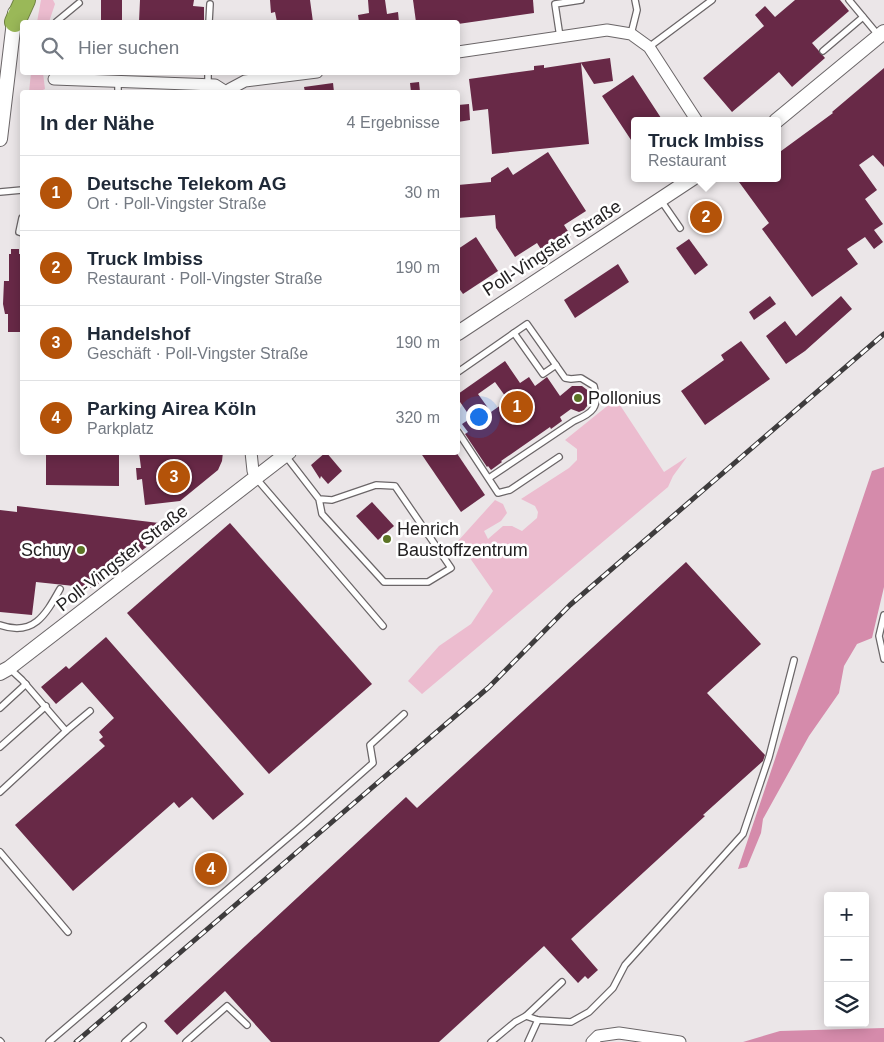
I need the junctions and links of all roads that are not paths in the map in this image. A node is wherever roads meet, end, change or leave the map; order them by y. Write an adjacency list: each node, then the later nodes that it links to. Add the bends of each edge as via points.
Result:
1 (11, 0): 13 (highway)
2 (16, 0): 13 (street)
3 (26, 0): 13 (highway)
4 (581, 0): 16 (lane, via 555,4)
5 (635, 0): 14 (lane)
6 (712, 0): 17 (lane)
7 (849, 0): 10 (lane)
8 (79, 3): 11 (lane)
9 (210, 4): 12 (lane)
10 (863, 17): 15 (lane); 18 (lane)
11 (58, 20)
12 (209, 20)
13 (15, 22): 29 (street)
14 (631, 34): 16 (street, via 607,30); 17 (street)
15 (881, 34): 28 (street)
16 (560, 37): 19 (street)
17 (649, 47): 27 (street)
18 (823, 51)
19 (460, 52)
20 (208, 75): 23 (lane)
21 (293, 75): 26 (street, via 244,81)
22 (53, 76): 24 (street)
23 (208, 84): 24 (street); 25 (street)
24 (118, 87)
25 (226, 90)
26 (230, 90)
27 (694, 117)
28 (781, 117)
29 (0, 139)
30 (686, 182): 33 (street, Poll-Vingster Straße)
31 (20, 190): 32 (lane)
32 (0, 192)
33 (660, 200): 34 (lane); 35 (street, Poll-Vingster Straße)
34 (680, 228)
35 (460, 332)
36 (514, 333): 37 (lane, via 527,324); 37 (lane, via 543,374); 38 (lane)
37 (556, 365): 45 (lane, via 565,378 581,378 594,386 598,398 594,410)
38 (460, 371)
39 (460, 435): 45 (lane)
40 (251, 455): 44 (street, via 253,471)
41 (286, 455): 44 (street, Poll-Vingster Straße)
42 (288, 455): 46 (lane)
43 (559, 457): 45 (lane, via 510,490 498,493)
44 (258, 477): 50 (lane); 54 (street, Poll-Vingster Straße)
45 (489, 478)
46 (319, 499): 46 (lane, via 332,500 376,485 394,486 451,568 428,582 384,582 322,514)
47 (60, 589): 49 (lane, via 48,612 38,622 17,628)
48 (884, 615): 51 (lane, via 879,636)
49 (0, 625)
50 (383, 626)
51 (883, 657): 53 (lane)
52 (794, 660): 67 (lane, via 769,757 743,834 625,965 613,988 589,1012 571,1022)
53 (884, 664)
54 (4, 671): 55 (lane)
55 (26, 684): 56 (lane); 57 (lane)
56 (46, 706): 60 (lane); 61 (lane)
57 (0, 708)
58 (90, 711): 60 (lane)
59 (404, 714): 70 (lane, via 370,745 373,763)
60 (66, 731): 62 (lane)
61 (0, 747)
62 (0, 792)
63 (0, 852): 64 (lane)
64 (68, 932)
65 (562, 982): 66 (lane)
66 (526, 1016): 67 (lane); 73 (lane)
67 (538, 1020): 74 (lane)
68 (247, 1025): 72 (lane, via 227,1006)
69 (143, 1026): 71 (lane)
70 (49, 1042)
71 (125, 1042)
72 (186, 1042)
73 (491, 1042)
74 (528, 1042)
75 (592, 1042): 76 (street, via 598,1036 619,1033)
76 (680, 1042)

